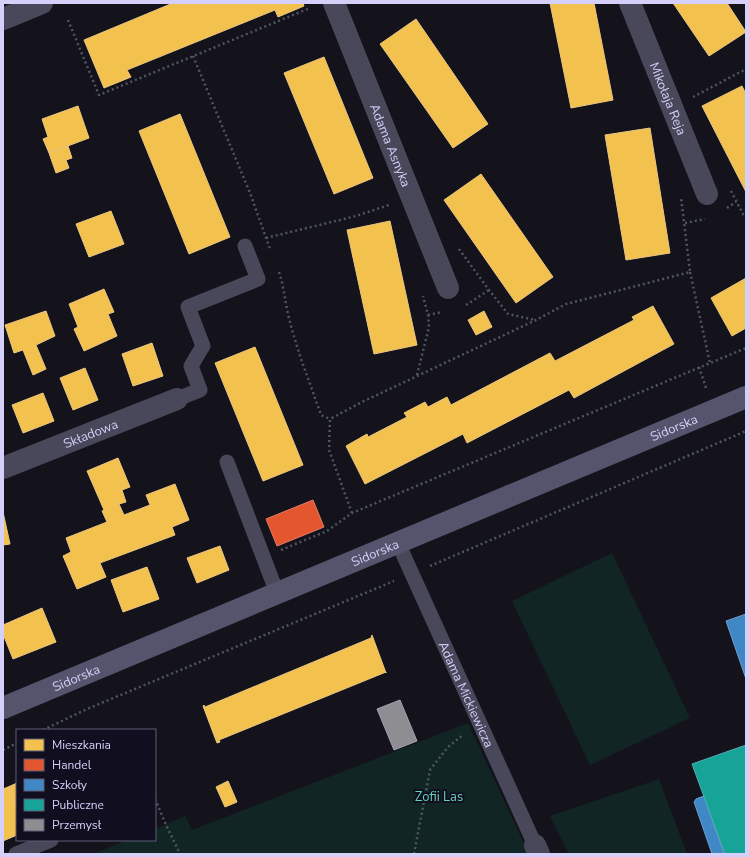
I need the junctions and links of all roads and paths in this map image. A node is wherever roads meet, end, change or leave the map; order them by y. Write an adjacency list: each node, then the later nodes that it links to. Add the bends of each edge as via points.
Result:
1 (42, 3): 4 (street)
2 (630, 3): 8 (street, Mikołaja Reja)
3 (332, 5): 6 (path); 17 (street, Adama Asnyka)
4 (4, 15)
5 (68, 20): 6 (path, via 99,95)
6 (193, 56): 12 (path)
7 (746, 69): 8 (path)
8 (673, 110): 10 (street, Mikołaja Reja)
9 (680, 192): 16 (path)
10 (707, 194)
11 (391, 204): 12 (path, via 356,216)
12 (266, 238): 13 (path); 14 (path)
13 (245, 246): 21 (lane, via 258,279 188,307 203,346 191,366 200,390)
14 (271, 252)
15 (276, 265): 22 (path, via 284,285 289,317 298,348 322,416)
16 (690, 272): 19 (path); 22 (path, via 566,304)
17 (448, 288)
18 (746, 348): 19 (path)
19 (710, 363): 25 (path)
20 (746, 397): 26 (street, Sidorska)
21 (177, 398): 24 (street, Składowa)
22 (330, 419): 25 (path, via 329,450)
23 (227, 462): 27 (lane)
24 (3, 468)
25 (352, 513): 27 (path, via 327,531)
26 (398, 543): 28 (street, Sidorska); 30 (lane, Adama Mickiewicza)
27 (263, 557): 28 (lane)
28 (277, 593): 29 (street, Sidorska)
29 (3, 708)
30 (480, 722): 35 (lane, Adama Mickiewicza); 38 (path, via 448,747 430,770)
31 (16, 744): 32 (path)
32 (3, 750)
33 (156, 801): 37 (path)
34 (48, 841): 36 (lane)
35 (537, 849)
36 (16, 854)
37 (180, 854)
38 (414, 854)

